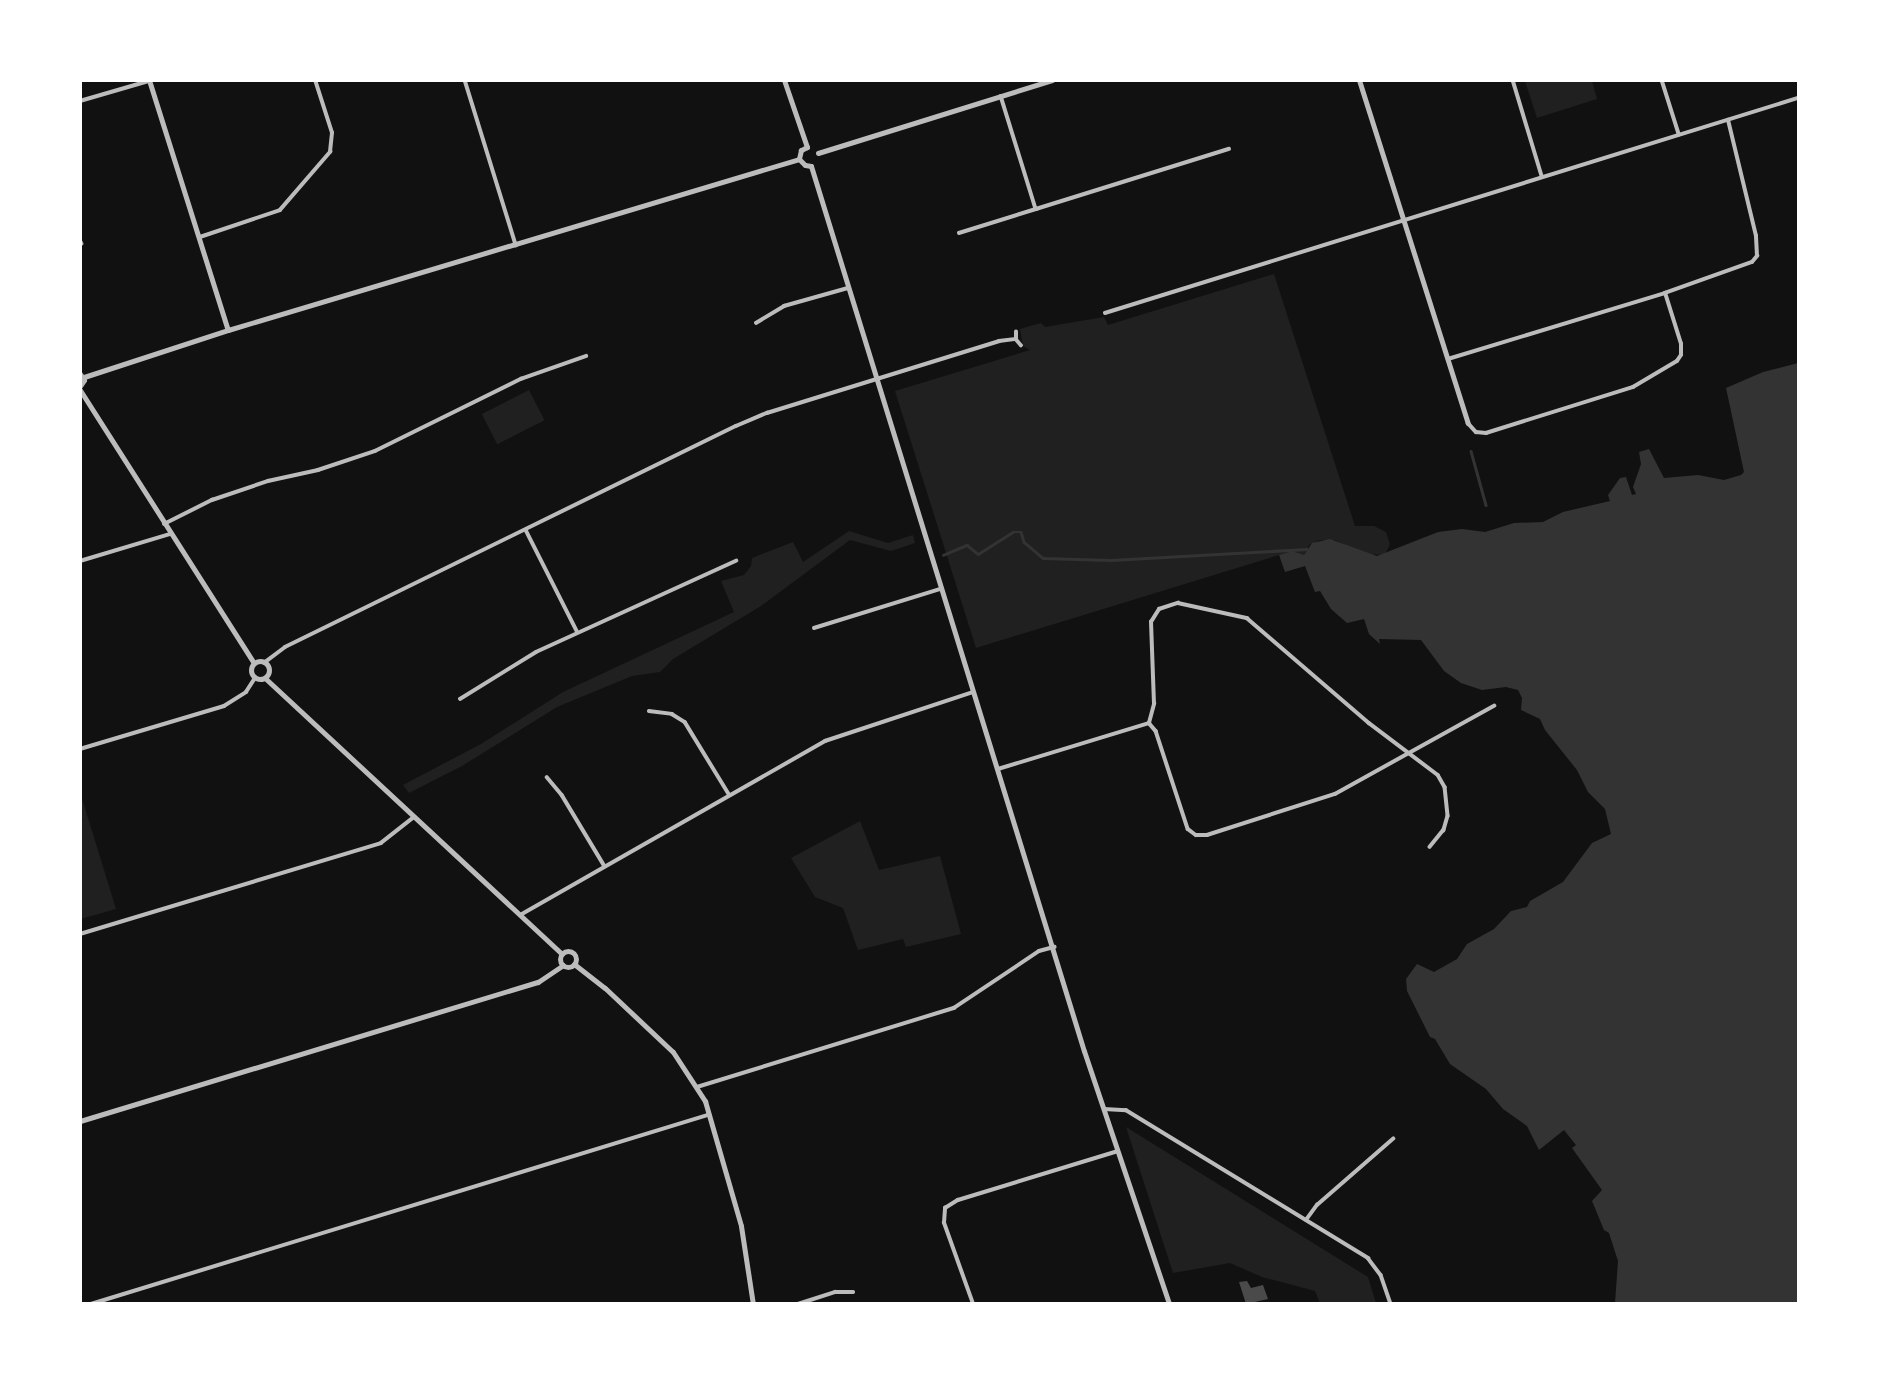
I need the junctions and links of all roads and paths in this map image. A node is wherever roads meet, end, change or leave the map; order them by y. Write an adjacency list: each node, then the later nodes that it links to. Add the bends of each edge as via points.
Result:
1 (315, 80): 23 (street, via 332,132 330,152 280,210)
2 (465, 80): 24 (street)
3 (785, 80): 14 (street)
4 (1052, 80): 9 (street)
5 (1360, 80): 21 (street)
6 (1513, 80): 19 (street)
7 (1662, 80): 13 (street)
8 (149, 81): 11 (street); 23 (street)
9 (1001, 96): 16 (street); 20 (street)
10 (1798, 98): 12 (street)
11 (80, 102)
12 (1728, 120): 13 (street); 26 (street, via 1757,256 1752,262)
13 (1679, 134): 19 (street)
14 (807, 147): 16 (street); 17 (street)
15 (1229, 149): 20 (street)
16 (818, 153): 18 (street)
17 (799, 159): 18 (street); 24 (street)
18 (811, 166): 25 (street)
19 (1542, 176): 21 (street)
20 (1036, 209): 22 (street)
21 (1403, 219): 27 (street); 34 (street)
22 (959, 233)
23 (200, 237): 29 (street)
24 (516, 244): 29 (street)
25 (849, 288): 28 (street, via 784,306); 36 (street)
26 (1665, 293): 34 (street); 38 (street, via 1681,344 1677,361 1633,387 1486,433 1476,432)
27 (1105, 313)
28 (756, 323)
29 (228, 330): 35 (street)
30 (1016, 332): 31 (street)
31 (1016, 339): 32 (street); 36 (street)
32 (1021, 345)
33 (586, 356): 39 (street, via 521,379 375,451 212,500)
34 (1447, 359): 38 (street)
35 (82, 376): 37 (street)
36 (876, 379): 40 (street, via 736,426); 44 (street)
37 (80, 388): 39 (street)
38 (1468, 423)
39 (163, 524): 41 (street)
40 (526, 530): 46 (street); 48 (street, via 285,647)
41 (170, 534): 42 (street); 47 (street)
42 (80, 561)
43 (736, 561): 46 (street)
44 (942, 588): 45 (street); 51 (street)
45 (814, 628)
46 (578, 632): 52 (street)
47 (253, 662): 48 (street); 49 (street)
48 (264, 663): 50 (street)
49 (255, 678): 50 (street); 56 (street, via 246,692 224,706)
50 (266, 679): 61 (street)
51 (975, 692): 58 (street); 60 (street, via 846,732)
52 (460, 699)
53 (1494, 706): 57 (street)
54 (649, 711): 60 (street, via 672,714 685,722)
55 (1149, 723): 57 (street, via 1188,829 1196,835 1320,800); 57 (street, via 1154,704 1151,622 1159,609 1178,603 1247,618); 58 (street)
56 (80, 749)
57 (1406, 753): 62 (street, via 1438,775 1445,787 1448,816 1444,830)
58 (999, 769): 66 (street)
59 (547, 777): 63 (street)
60 (729, 794): 63 (street)
61 (414, 817): 64 (street); 65 (street, via 381,843)
62 (1430, 847)
63 (604, 865): 64 (street)
64 (522, 914): 67 (street)
65 (80, 934)
66 (1054, 947): 70 (street, via 1039,951 954,1008); 71 (street)
67 (562, 954): 68 (street, via 575,954); 69 (street)
68 (574, 964): 69 (street); 70 (street, via 653,1032)
69 (563, 965): 73 (street, via 538,982)
70 (697, 1087): 72 (street)
71 (1104, 1109): 75 (street); 76 (street, via 1126,1110)
72 (710, 1114): 78 (street); 79 (street, via 741,1226)
73 (80, 1121)
74 (1393, 1139): 76 (street)
75 (1118, 1151): 81 (street, via 958,1200 946,1208 944,1223); 82 (street)
76 (1306, 1220): 83 (street, via 1368,1258 1381,1275)
77 (853, 1292): 80 (street, via 835,1292)
78 (91, 1304)
79 (752, 1304)
80 (798, 1304)
81 (973, 1304)
82 (1169, 1304)
83 (1391, 1304)

